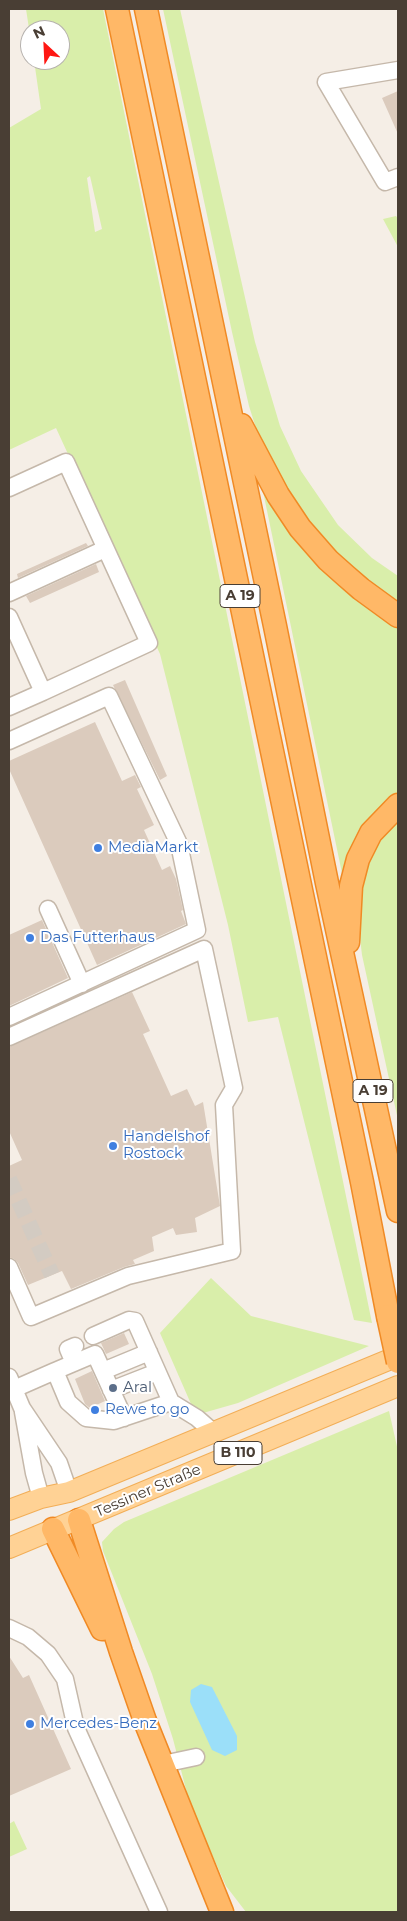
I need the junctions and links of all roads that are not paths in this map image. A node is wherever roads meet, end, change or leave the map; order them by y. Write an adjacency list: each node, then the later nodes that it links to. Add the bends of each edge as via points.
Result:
1 (117, 9): 26 (highway, A 19, bridge)
2 (146, 9): 5 (highway, A 19)
3 (398, 70): 4 (street, via 326,82 385,182)
4 (398, 177)
5 (229, 402): 9 (highway, via 278,495 300,528 360,589); 16 (highway, A 19)
6 (9, 488): 7 (street, via 66,462)
7 (105, 549): 8 (street); 11 (street, via 149,644)
8 (9, 594)
9 (398, 616)
10 (9, 617): 11 (street)
11 (43, 692): 12 (street)
12 (9, 707)
13 (9, 741): 17 (street, via 109,696 179,844 197,930)
14 (398, 805): 16 (highway, via 372,834 358,859 351,886)
15 (48, 909): 17 (street)
16 (347, 971): 20 (highway, A 19)
17 (82, 984): 18 (street)
18 (9, 1017)
19 (9, 1037): 21 (street, via 204,949 234,1088 224,1105 232,1251 128,1276 31,1317)
20 (398, 1212)
21 (9, 1267)
22 (93, 1336): 24 (street, via 129,1320 135,1322 134,1337)
23 (75, 1346): 27 (street, via 68,1349)
24 (149, 1352): 29 (street); 30 (street)
25 (398, 1356): 37 (main road, Tessiner Straße / B 110)
26 (398, 1362)
27 (74, 1363): 28 (street); 29 (street, via 100,1352)
28 (55, 1371): 31 (street); 36 (street, via 68,1402 86,1418 114,1422)
29 (103, 1371): 33 (street)
30 (158, 1372): 33 (street); 34 (street)
31 (11, 1383): 35 (street)
32 (398, 1386): 41 (main road, Tessiner Straße / B 110)
33 (111, 1390): 36 (street)
34 (171, 1402): 36 (street); 37 (street)
35 (22, 1408): 38 (street, via 59,1463); 39 (street)
36 (124, 1418)
37 (213, 1432): 38 (main road, Tessiner Straße / B 110)
38 (69, 1492): 39 (main road, Tessiner Straße); 41 (main road)
39 (41, 1498): 40 (main road, Tessiner Straße); 42 (main road)
40 (9, 1510)
41 (78, 1520): 42 (main road, Tessiner Straße); 45 (highway)
42 (53, 1530): 43 (main road, Tessiner Straße); 45 (highway)
43 (9, 1548)
44 (9, 1628): 49 (street, via 28,1637 48,1654 65,1679 76,1728)
45 (145, 1721): 47 (highway)
46 (196, 1757): 47 (street)
47 (163, 1764): 48 (highway)
48 (205, 1868): 50 (highway); 51 (highway)
49 (160, 1912)
50 (222, 1912)
51 (236, 1912)

